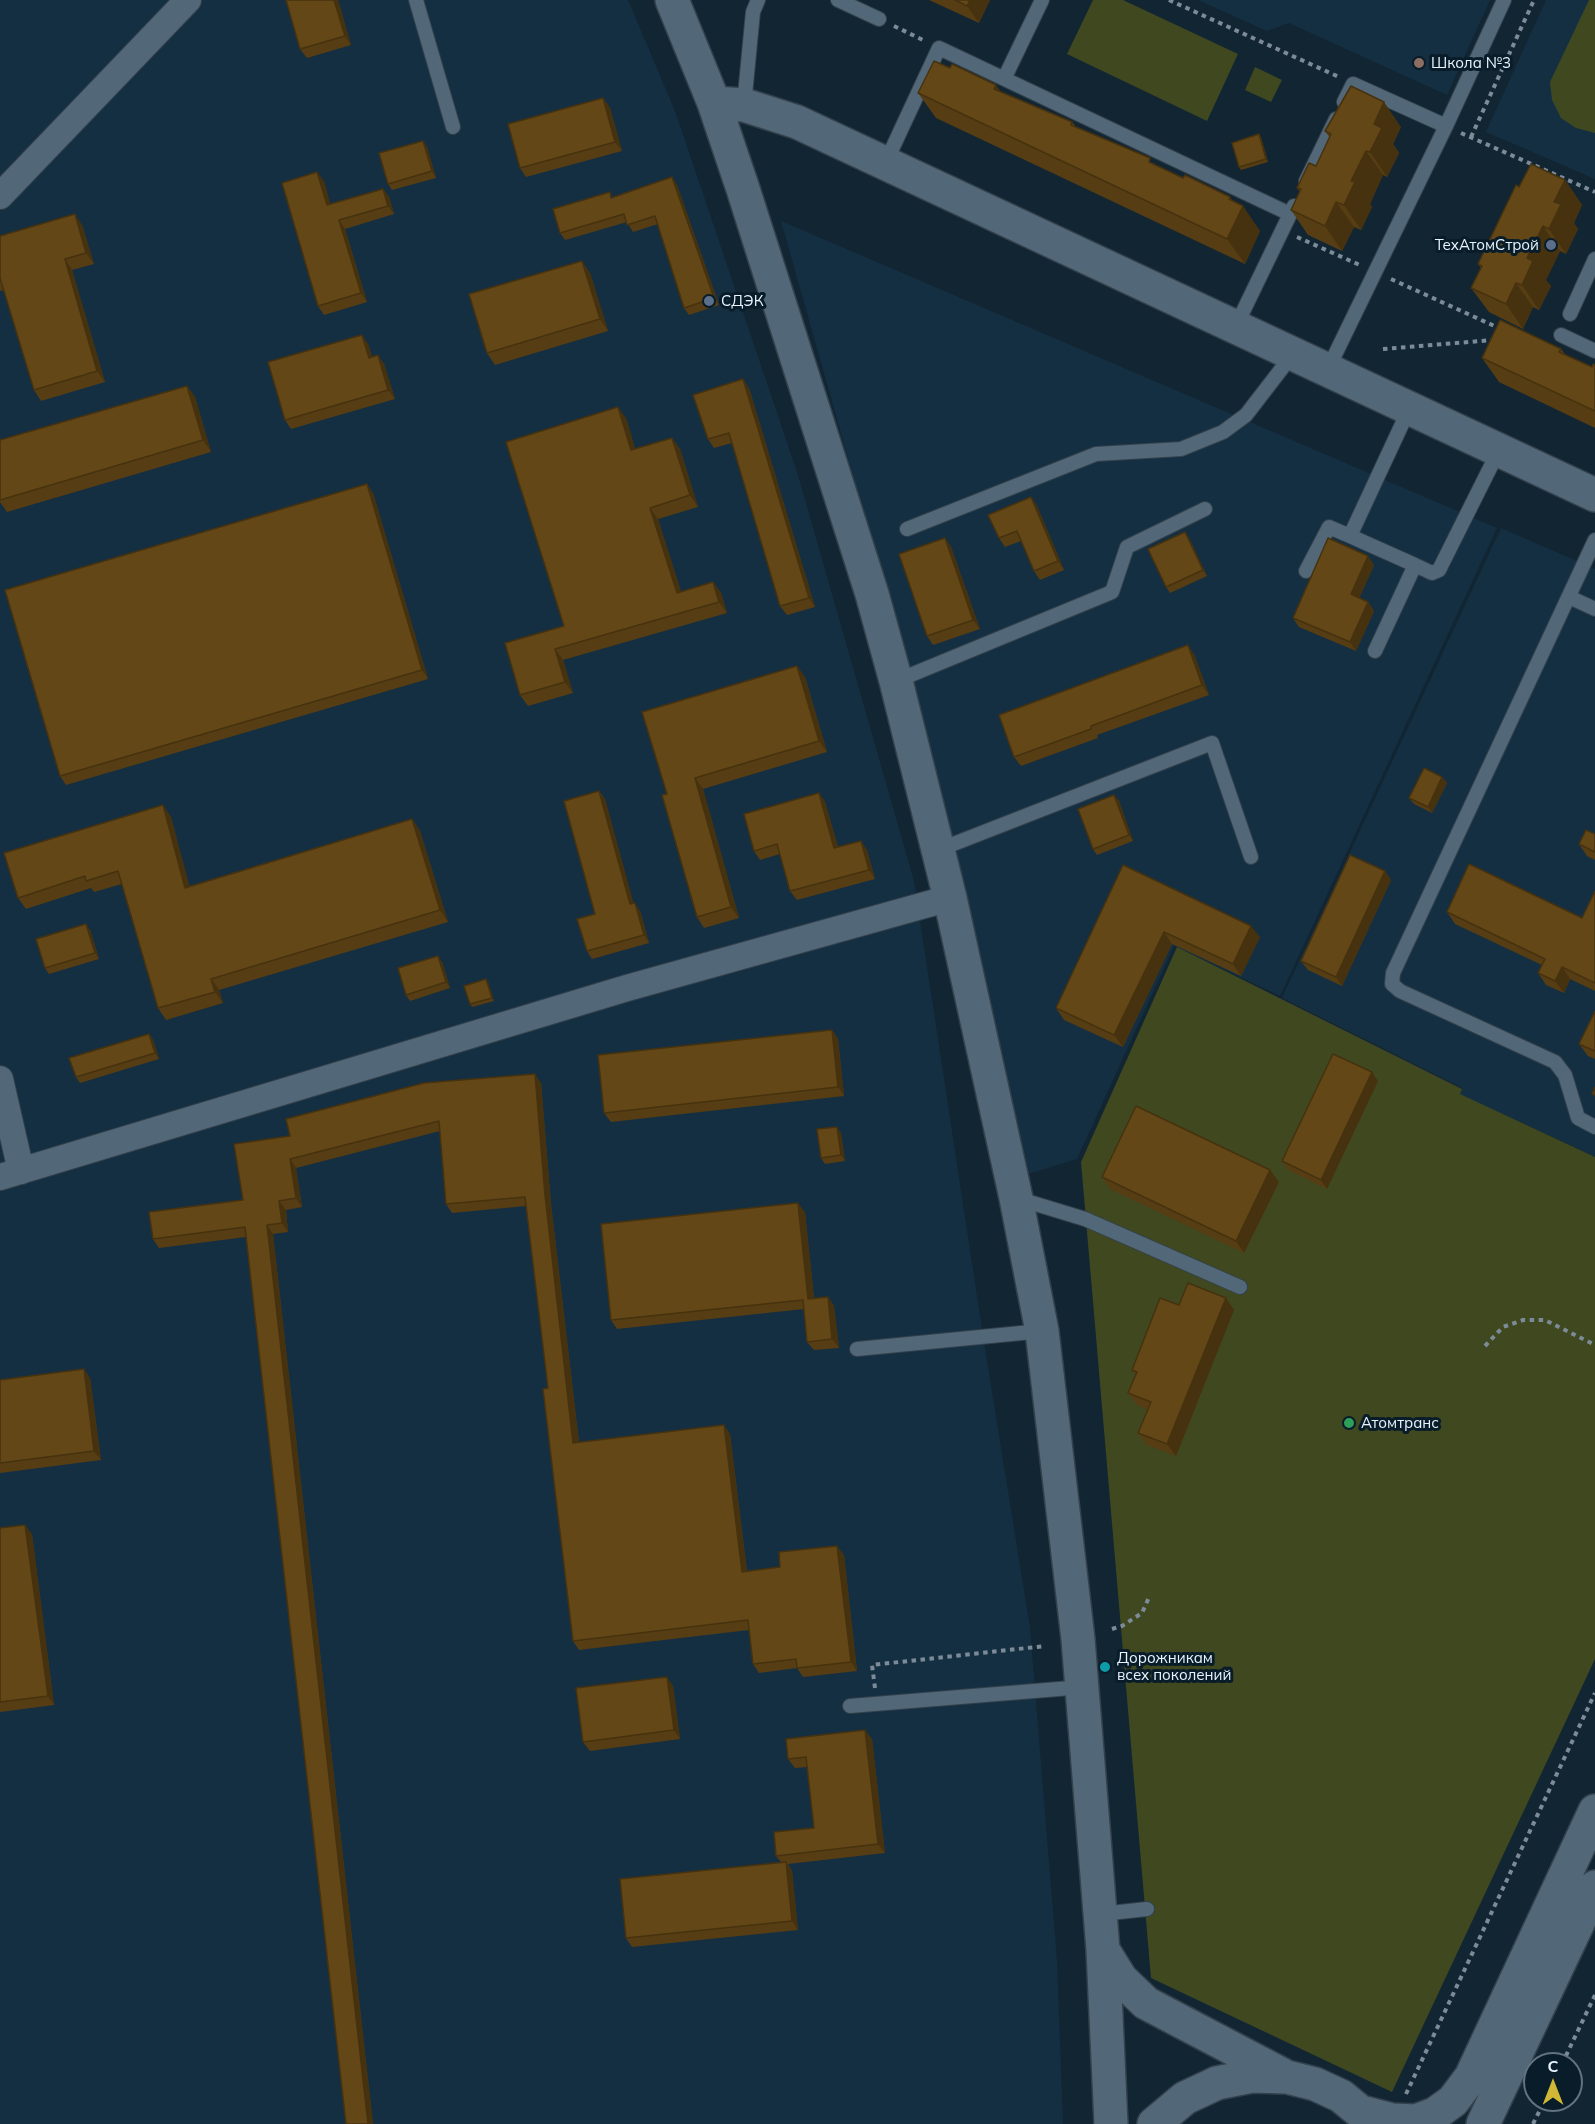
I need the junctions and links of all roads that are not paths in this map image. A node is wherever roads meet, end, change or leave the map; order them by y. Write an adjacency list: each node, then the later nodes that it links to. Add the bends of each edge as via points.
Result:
1 (188, 0): 14 (street)
2 (416, 0): 12 (lane)
3 (672, 0): 10 (street)
4 (838, 0): 8 (lane)
5 (1042, 0): 9 (lane)
6 (1504, 0): 11 (lane)
7 (753, 4): 10 (lane)
8 (879, 19)
9 (1005, 77): 13 (lane, via 939,48); 15 (lane)
10 (729, 104): 13 (street, via 797,122); 35 (street)
11 (1446, 126): 15 (lane, via 1353,84); 22 (lane)
12 (453, 127)
13 (884, 165): 18 (street)
14 (0, 196)
15 (1290, 214): 18 (lane)
16 (1595, 259): 17 (lane)
17 (1570, 314)
18 (1236, 326): 21 (street)
19 (1562, 335): 20 (lane)
20 (1595, 351)
21 (1294, 352): 22 (street); 27 (lane, via 1246,415 1223,432 1181,449 1096,454)
22 (1328, 369): 23 (street)
23 (1410, 407): 24 (street); 28 (lane)
24 (1500, 450): 25 (street); 30 (lane, via 1439,570 1432,573)
25 (1595, 495)
26 (1205, 509): 35 (lane, via 1127,547 1112,592)
27 (907, 529)
28 (1350, 536): 30 (lane); 31 (lane, via 1329,527)
29 (1595, 540): 32 (lane)
30 (1416, 565): 34 (lane)
31 (1306, 571)
32 (1569, 597): 33 (lane); 40 (lane, via 1393,973 1392,984 1555,1062 1565,1075 1578,1118)
33 (1595, 609)
34 (1376, 651)
35 (896, 681): 36 (street)
36 (938, 850): 37 (lane, via 1212,743); 38 (street)
37 (1251, 857)
38 (950, 898): 41 (street, via 627,988); 42 (street)
39 (0, 1079): 41 (street)
40 (1595, 1127)
41 (10, 1174)
42 (1016, 1198): 43 (lane, via 1085,1220); 44 (street)
43 (1240, 1287)
44 (1042, 1331): 45 (lane); 46 (street)
45 (858, 1349)
46 (1083, 1687): 47 (lane); 51 (street)
47 (850, 1706)
48 (1595, 1810): 54 (street, via 1471,2077 1453,2101 1435,2114 1416,2121)
49 (1595, 1887): 57 (street)
50 (1147, 1910): 51 (lane)
51 (1101, 1914): 52 (street)
52 (1103, 1950): 53 (street, via 1121,1979 1146,2003); 55 (street)
53 (1287, 2077): 54 (street, via 1332,2092); 56 (street, via 1252,2076 1218,2084 1185,2098)
54 (1377, 2119)
55 (1111, 2124)
56 (1154, 2124)
57 (1483, 2124)

